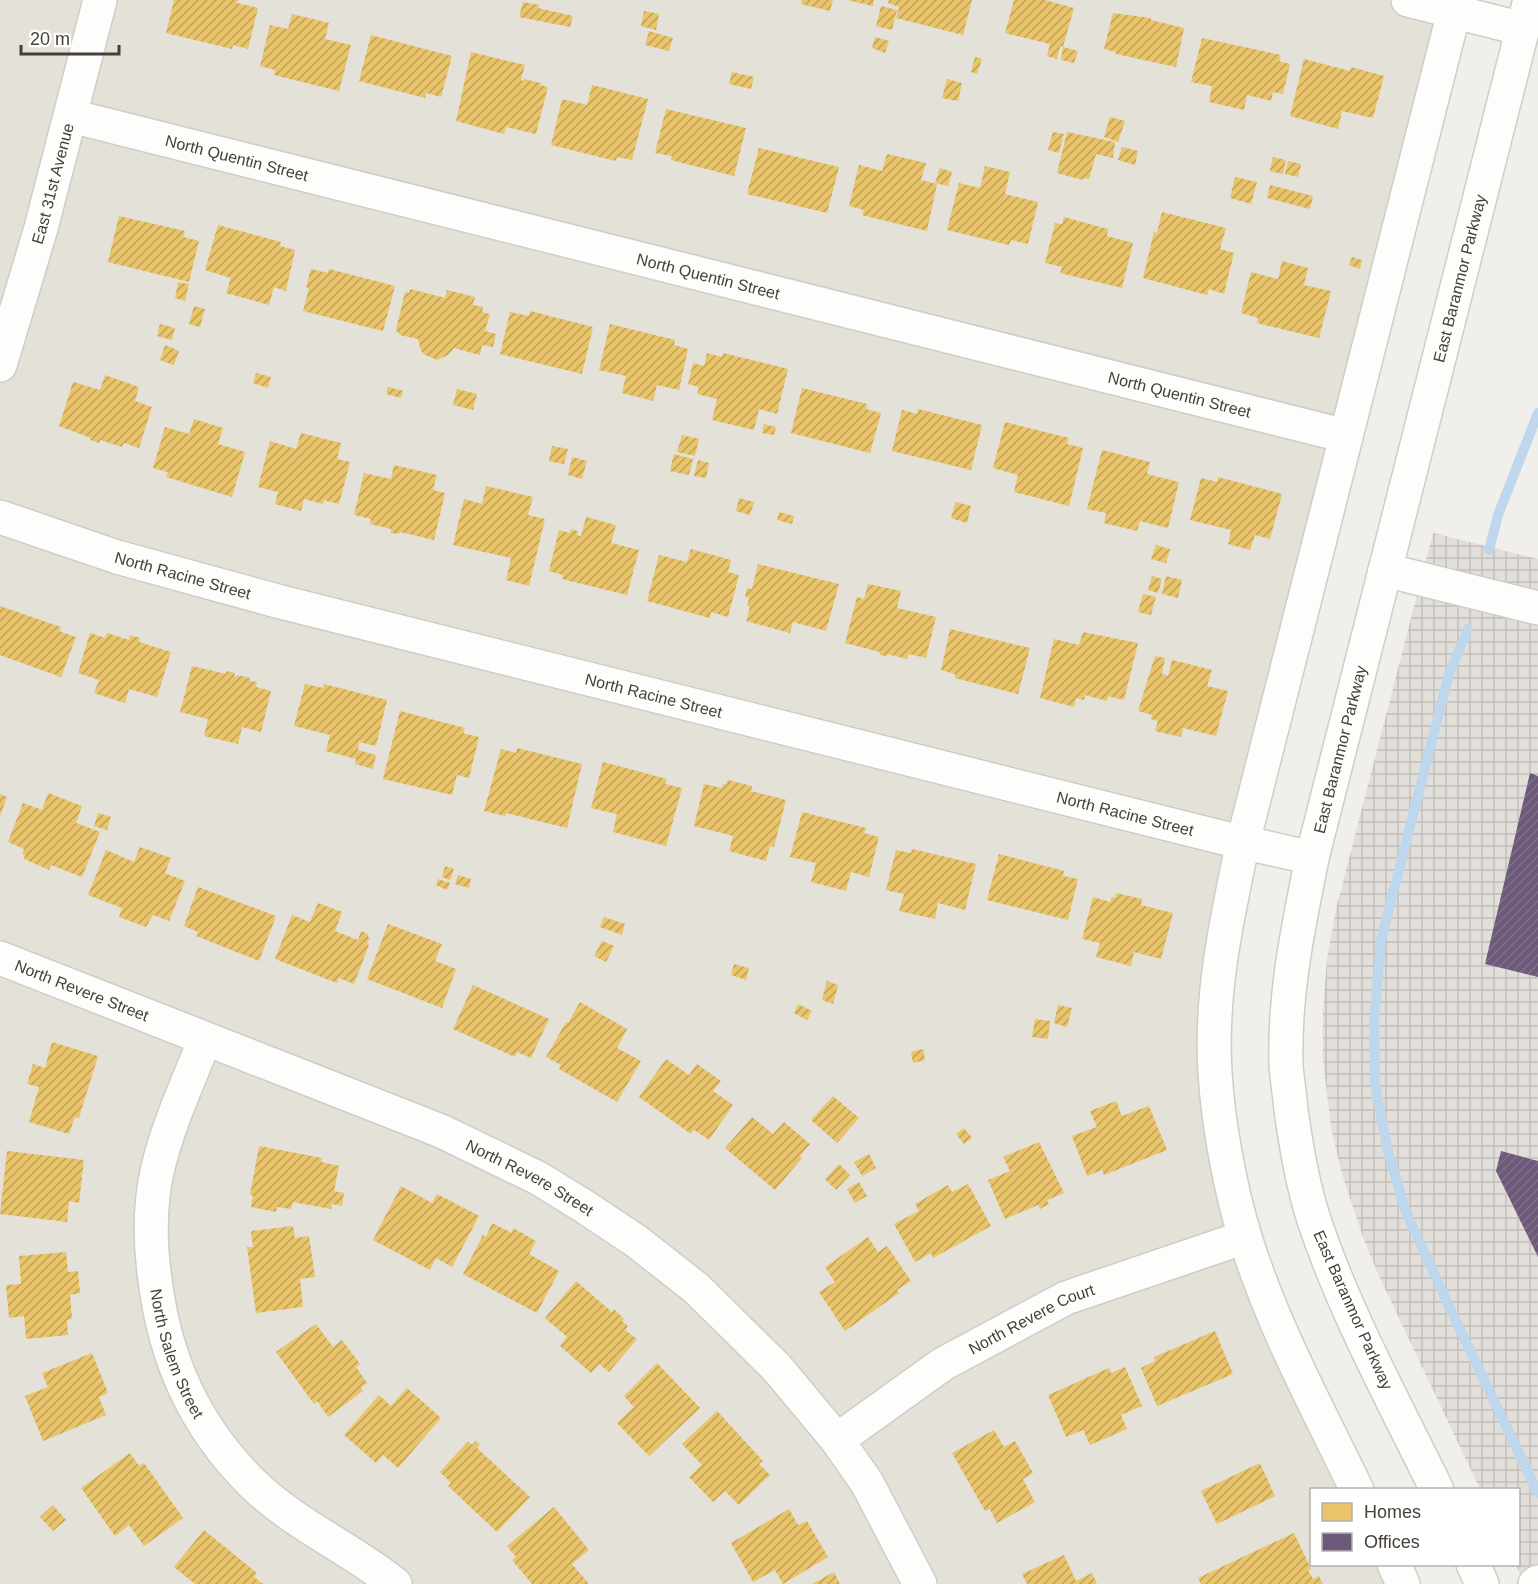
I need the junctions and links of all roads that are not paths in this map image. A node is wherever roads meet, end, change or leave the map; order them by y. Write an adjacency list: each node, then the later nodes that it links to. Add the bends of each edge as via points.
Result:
1 (100, 0): 5 (street, East 31st Avenue)
2 (1408, 0): 3 (street)
3 (1456, 5): 4 (street); 7 (street)
4 (1527, 14): 9 (street, East Baranmor Parkway)
5 (71, 116): 6 (street, East 31st Avenue); 7 (street, North Quentin Street)
6 (0, 365)
7 (1346, 436): 11 (street)
8 (0, 517): 11 (street, North Racine Street, via 117,557 278,601)
9 (1385, 570): 10 (street); 12 (street, East Baranmor Parkway)
10 (1531, 606)
11 (1243, 842): 12 (street, North Racine Street); 15 (street, via 1222,944 1215,1071 1232,1189)
12 (1312, 858): 18 (street, East Baranmor Parkway, via 1292,954 1287,1016 1286,1067 1302,1174 1313,1216 1357,1326)
13 (0, 958): 14 (street, North Revere Street)
14 (205, 1039): 16 (street, North Revere Street, via 441,1131 585,1207 696,1288 777,1368); 21 (street, North Salem Street, via 168,1134 152,1208 150,1245 165,1339 189,1398 208,1430 250,1481 306,1526)
15 (1245, 1237): 16 (street, North Revere Court, via 1066,1298 943,1364); 17 (street, via 1292,1355)
16 (837, 1440): 22 (street, North Revere Street, via 867,1483)
17 (1357, 1488)
18 (1436, 1488)
19 (1395, 1566): 23 (street)
20 (1474, 1566): 24 (street)
21 (395, 1584)
22 (920, 1584)
23 (1403, 1584)
24 (1482, 1584)

